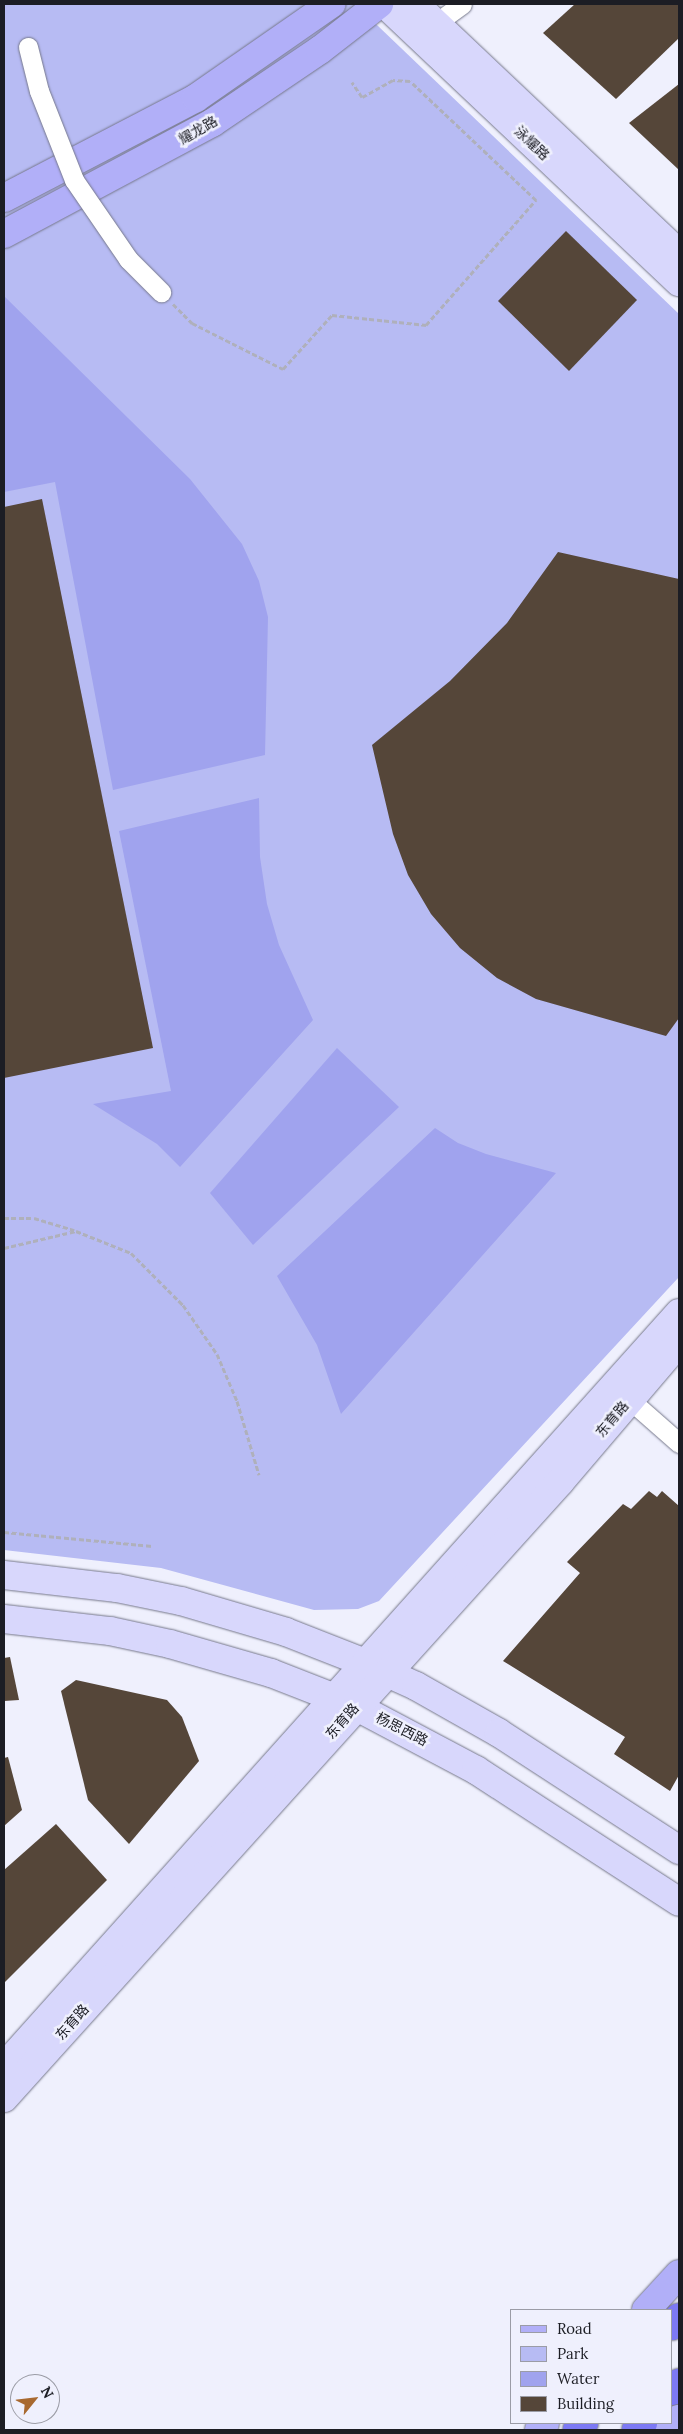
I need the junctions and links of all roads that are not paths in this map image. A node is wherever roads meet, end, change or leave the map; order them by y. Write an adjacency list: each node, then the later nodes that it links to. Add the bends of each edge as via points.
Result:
1 (331, 4): 8 (main road, 耀龙路, via 196,98)
2 (379, 4): 9 (main road, 耀龙路, via 320,50 212,123)
3 (385, 4): 10 (street, 泳耀路)
4 (415, 4): 6 (street, 泳耀路)
5 (462, 4): 6 (street)
6 (436, 23): 10 (street, 泳耀路)
7 (28, 47): 11 (street, bridge, via 45,109 74,180 128,259)
8 (4, 198)
9 (4, 234)
10 (679, 274)
11 (162, 292)
12 (679, 1313): 14 (street, 东育路)
13 (679, 1342): 14 (street, 东育路)
14 (621, 1392): 15 (street); 18 (street, 东育路, via 560,1482)
15 (679, 1443)
16 (4, 1575): 18 (street, via 117,1588 180,1601 286,1632)
17 (4, 1619): 19 (street, 杨思西路, via 110,1631 170,1644 271,1673)
18 (375, 1668): 19 (street, 东育路); 20 (street, via 499,1733)
19 (345, 1702): 21 (street, 杨思西路, via 476,1770); 22 (street, 东育路); 23 (street, 东育路)
20 (679, 1850)
21 (679, 1902)
22 (4, 2067)
23 (4, 2098)
24 (679, 2274): 25 (main road)
25 (647, 2309)
26 (679, 2419): 27 (main road)
27 (669, 2430)

